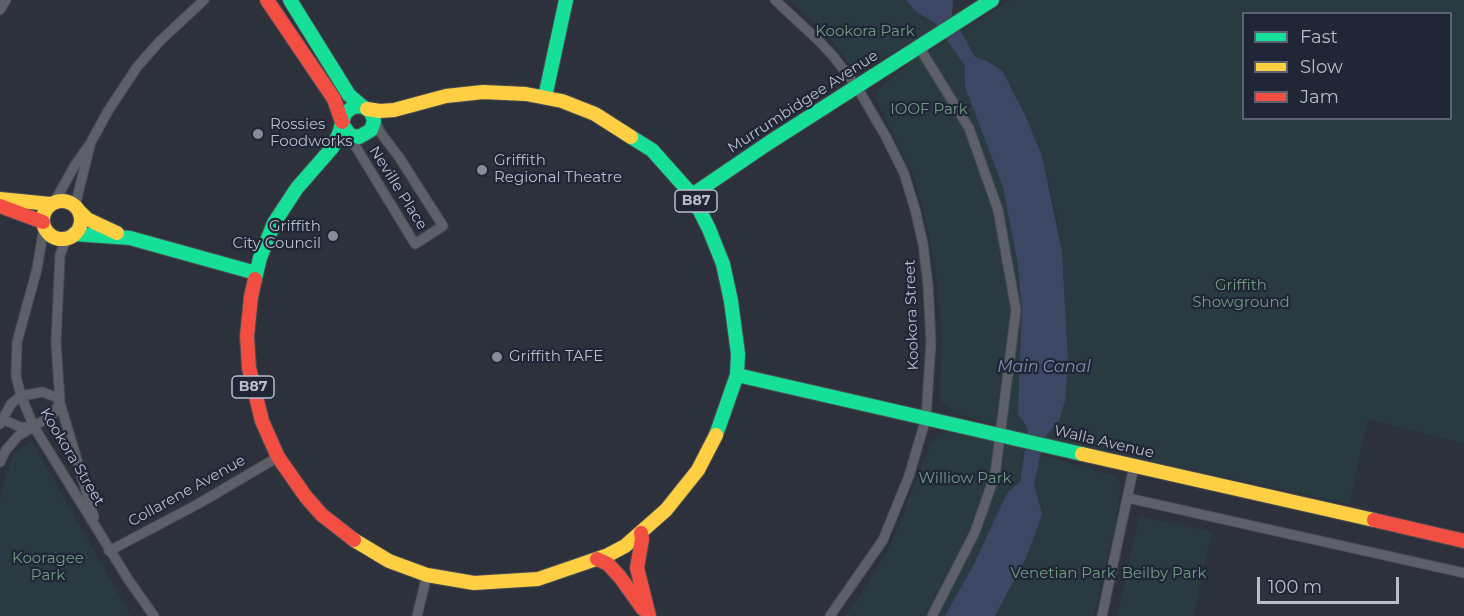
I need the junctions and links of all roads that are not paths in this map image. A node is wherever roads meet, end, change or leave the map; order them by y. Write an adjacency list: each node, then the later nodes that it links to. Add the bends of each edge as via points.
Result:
1 (6, 0): 9 (street)
2 (213, 0): 8 (street)
3 (267, 0): 12 (main road)
4 (290, 0): 11 (main road)
5 (566, 0): 14 (main road)
6 (775, 0): 13 (street, Kookora Street, via 819,41)
7 (992, 0): 10 (main road, Murrumbidgee Avenue)
8 (201, 3): 17 (street, via 148,52)
9 (0, 10)
10 (920, 47): 13 (main road, Murrumbidgee Avenue); 33 (street, via 969,128 998,210 1016,310)
11 (319, 48): 12 (main road); 15 (main road, via 349,95)
12 (306, 57): 16 (main road, via 337,105)
13 (857, 87): 18 (main road, Murrumbidgee Avenue); 30 (street, Kookora Street, via 904,173 923,244 931,342)
14 (545, 97): 15 (main road, B87, via 483,92 446,96 394,110); 18 (main road, B87, via 582,108 615,125 652,150)
15 (367, 111): 16 (main road, B87, via 348,109); 16 (main road, via 373,126 368,134 355,137); 16 (street, Neville Place, via 443,226 415,244)
16 (344, 126): 26 (main road, B87, via 332,148 297,188 274,224)
17 (90, 144): 20 (street); 22 (street)
18 (692, 195): 27 (main road, B87, via 723,264 738,354)
19 (0, 200): 20 (main road)
20 (53, 203): 22 (main road, via 66,201); 23 (main road, via 45,209)
21 (0, 206): 23 (main road)
22 (77, 209): 24 (main road, via 81,224); 25 (main road, via 87,219)
23 (43, 225): 24 (main road, via 53,237); 28 (street, Kookora Street, via 37,269 17,342 16,376)
24 (70, 237): 25 (main road); 29 (street, Kookora Street, via 60,255 56,342)
25 (130, 238): 26 (main road)
26 (256, 273): 34 (main road, B87, via 247,357 262,421)
27 (737, 375): 30 (main road, Walla Avenue); 39 (main road, B87, via 706,456 687,486)
28 (21, 396): 29 (street, via 42,392 56,397); 31 (street); 32 (street, Kookora Street)
29 (60, 403): 32 (street, via 51,416); 38 (street, Kookora Street)
30 (926, 418): 33 (main road, Walla Avenue); 48 (street, Kookora Street, via 909,476 883,540)
31 (1, 421): 32 (street)
32 (33, 427): 35 (street, via 14,441); 38 (street, Kookora Street)
33 (1000, 435): 36 (main road, Walla Avenue); 49 (street, via 995,475 975,532)
34 (278, 457): 41 (street, Collarene Avenue); 44 (main road, B87, via 306,497 345,535 389,561)
35 (0, 462)
36 (1134, 466): 37 (street); 40 (main road, Walla Avenue)
37 (1128, 498): 43 (street); 50 (street)
38 (96, 525): 41 (street, Kookora Street)
39 (640, 533): 42 (main road, B87, via 625,546); 47 (main road, via 637,568)
40 (1464, 541)
41 (110, 551): 45 (street, Kookora Street)
42 (597, 559): 44 (main road, B87, via 557,574 518,582 474,583); 47 (main road, via 620,577)
43 (1464, 573)
44 (427, 575): 46 (street)
45 (154, 616)
46 (417, 616)
47 (649, 616)
48 (830, 616)
49 (932, 616)
50 (1102, 616)

